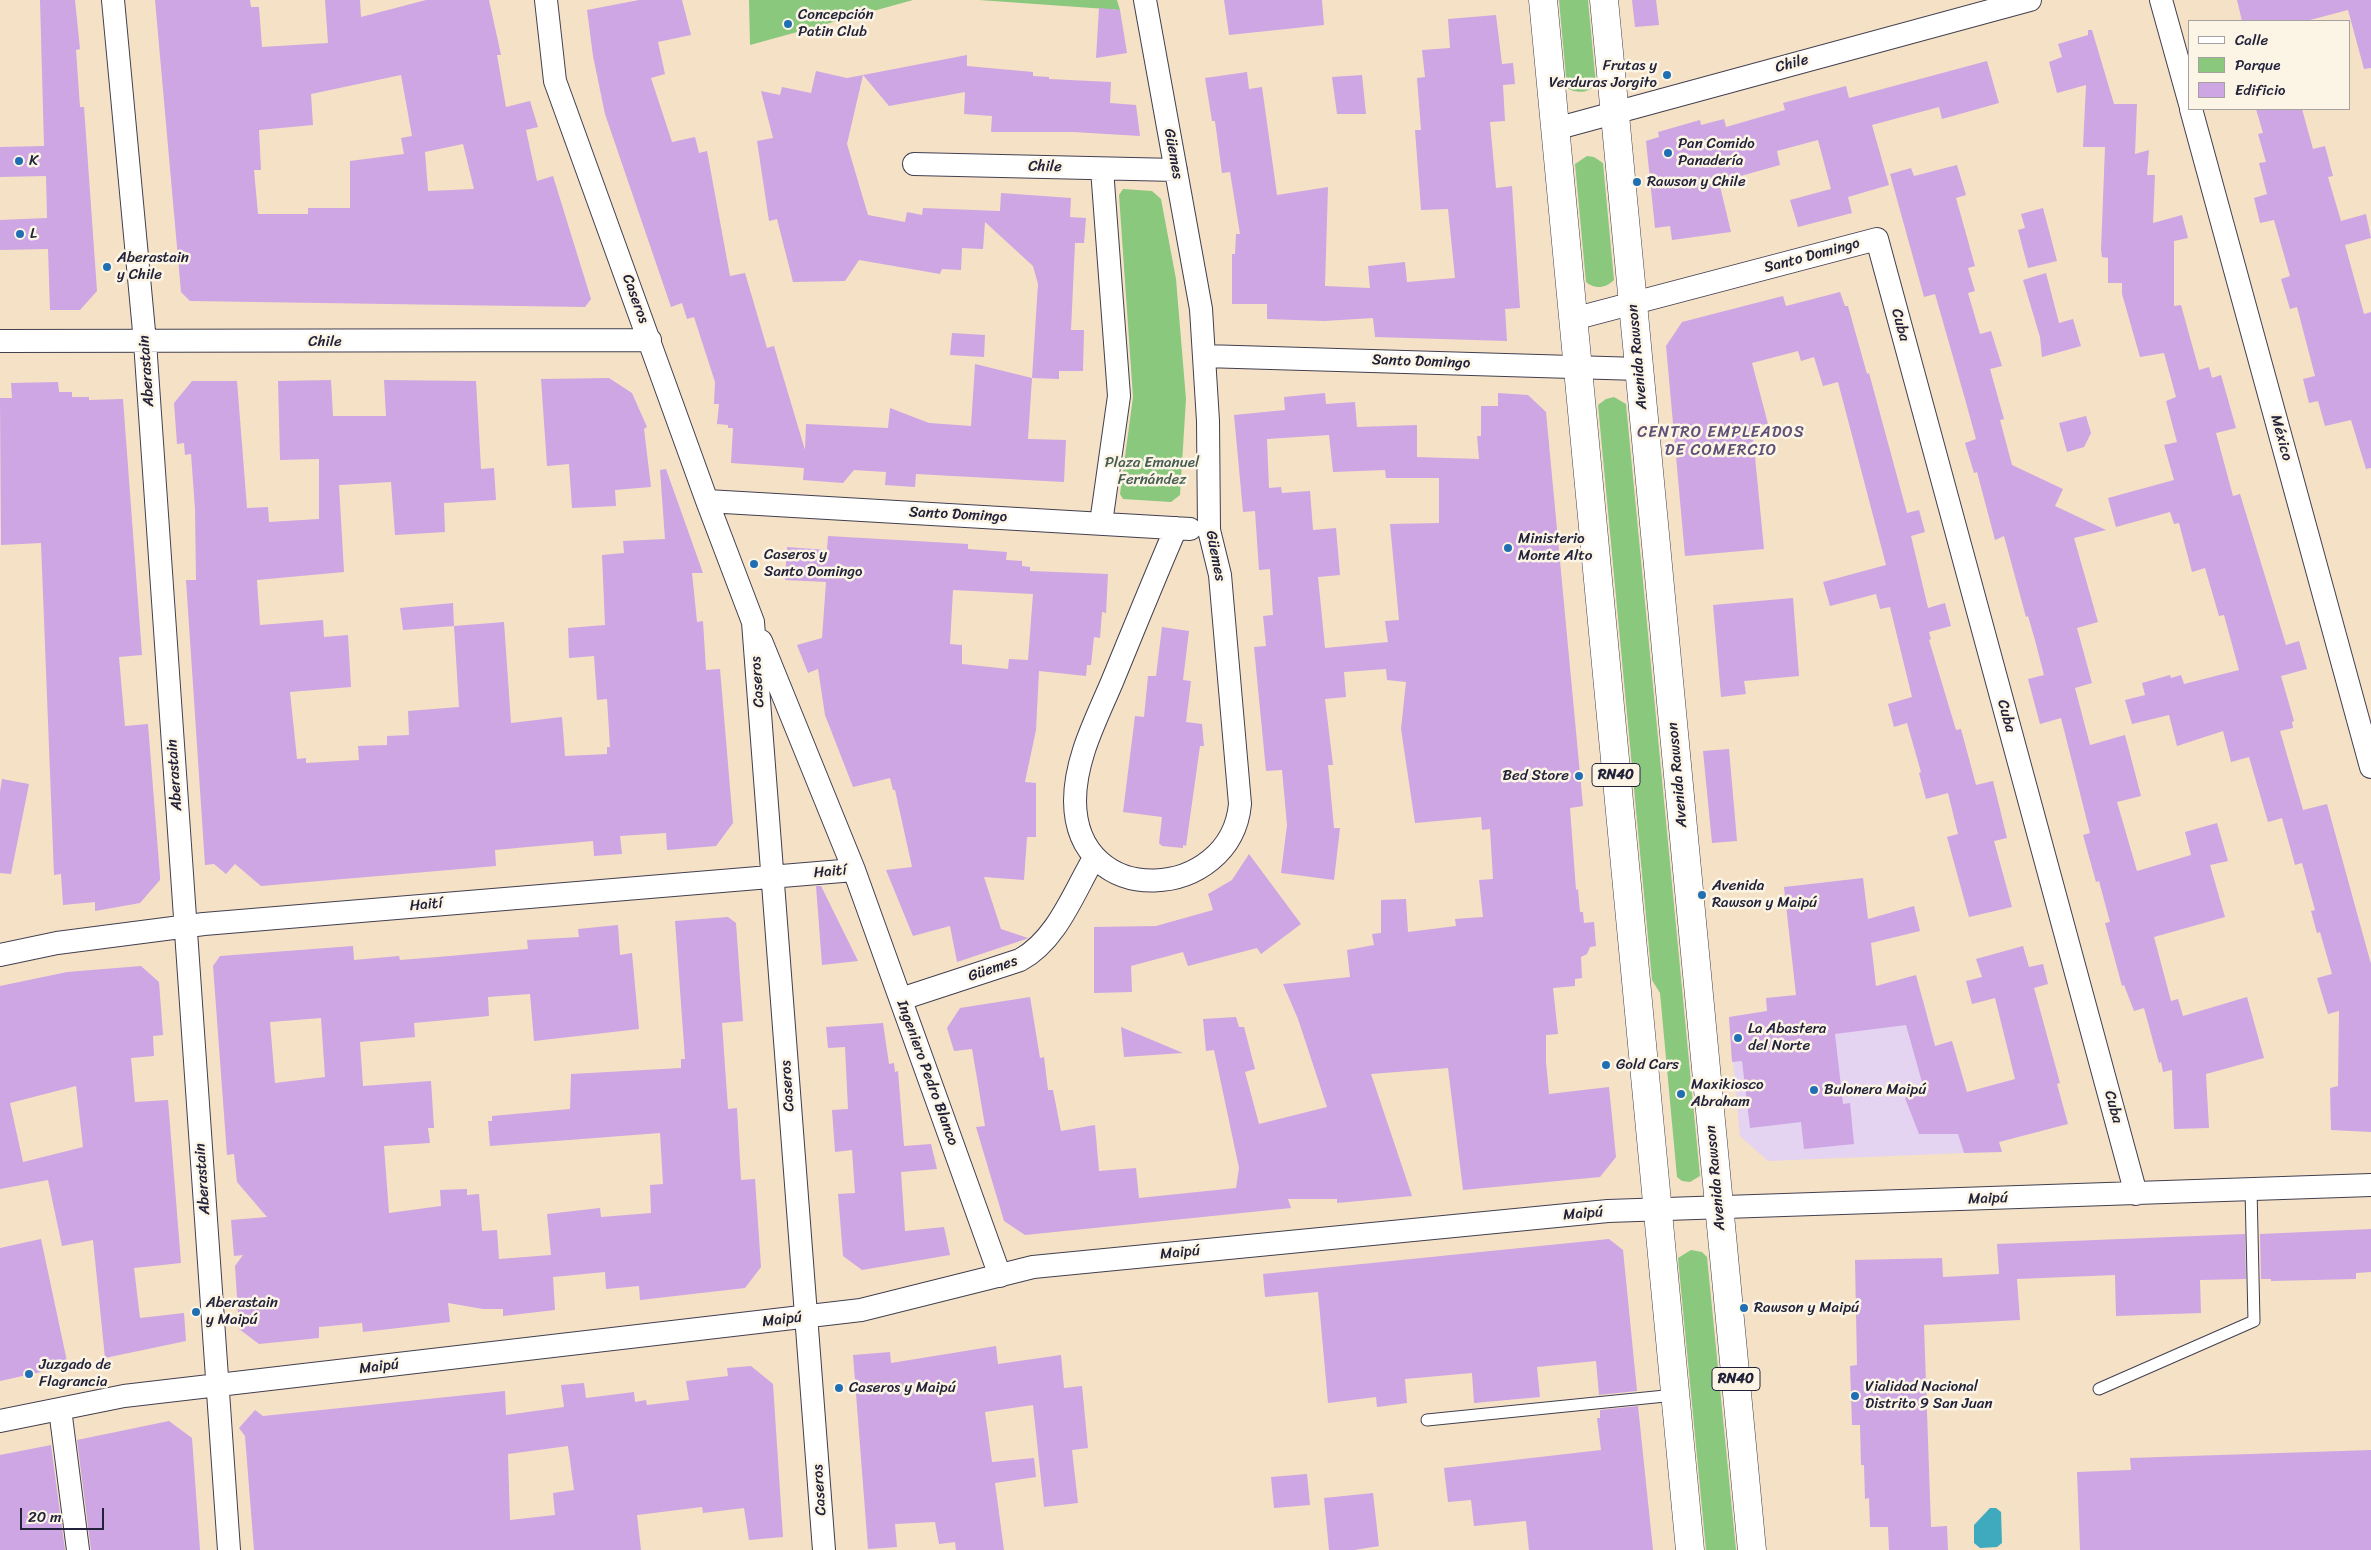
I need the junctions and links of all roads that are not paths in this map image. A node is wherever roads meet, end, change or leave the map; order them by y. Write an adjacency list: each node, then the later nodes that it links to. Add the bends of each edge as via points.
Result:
1 (113, 0): 20 (street, Aberastain)
2 (546, 0): 18 (street, Caseros, via 555,81)
3 (1145, 0): 14 (street, Güemes)
4 (1543, 0): 11 (main road, RN40)
5 (1604, 0): 10 (main road, Avenida Rawson / RN40)
6 (2030, 0): 10 (street, Chile)
7 (2161, 0): 8 (street)
8 (2188, 97)
9 (2191, 110): 29 (street, México)
10 (1615, 112): 11 (street, Chile); 16 (main road, Avenida Rawson / RN40)
11 (1555, 128): 17 (main road, RN40)
12 (914, 164): 13 (street, Chile)
13 (1102, 168): 14 (street, Chile); 25 (street, via 1119,396)
14 (1176, 170): 21 (street, Güemes, via 1201,309)
15 (1876, 239): 16 (street, Santo Domingo); 38 (street, Cuba)
16 (1633, 303): 17 (street, Santo Domingo); 23 (main road, Avenida Rawson / RN40)
17 (1573, 319): 22 (main road, RN40)
18 (650, 340): 20 (street, Chile); 24 (street, Caseros)
19 (0, 341): 20 (street, Chile)
20 (145, 342): 33 (street, Aberastain)
21 (1204, 356): 22 (street, Santo Domingo); 27 (street, Güemes, via 1208,421)
22 (1578, 367): 23 (street, Santo Domingo); 40 (main road, RN40)
23 (1639, 369): 39 (main road, Avenida Rawson / RN40)
24 (707, 501): 25 (street, Santo Domingo); 28 (street, Caseros)
25 (1101, 523): 26 (street, Santo Domingo)
26 (1176, 528): 27 (street, Santo Domingo); 30 (street, via 1078,767 1075,799 1078,826 1085,846)
27 (1208, 530): 30 (street, Güemes, via 1220,575 1240,804 1232,834 1205,863 1180,878 1165,881 1153,882 1126,875)
28 (753, 622): 31 (street, Caseros); 32 (street, Caseros)
29 (2371, 768)
30 (1094, 858): 35 (street, Güemes, via 1052,931 1031,954)
31 (854, 870): 32 (street, Haití); 35 (street, Ingeniero Pedro Blanco)
32 (772, 876): 33 (street, Haití); 42 (street, Caseros)
33 (185, 926): 34 (street, Haití, via 57,943); 43 (street, Aberastain)
34 (0, 955)
35 (901, 999): 41 (street, Ingeniero Pedro Blanco)
36 (2371, 1185): 37 (street, Maipú)
37 (2251, 1189): 38 (street, Maipú); 44 (lane, via 2254,1321)
38 (2136, 1194): 39 (street, Maipú)
39 (1719, 1209): 40 (street, Maipú); 53 (main road, Avenida Rawson / RN40)
40 (1657, 1210): 41 (street, Maipú, via 1598,1212 1043,1266); 45 (main road, RN40)
41 (1000, 1276): 42 (street, Maipú, via 861,1310)
42 (806, 1317): 43 (street, Maipú); 51 (street, Caseros)
43 (217, 1385): 46 (street, Maipú, via 124,1396); 50 (street, Aberastain)
44 (2098, 1389)
45 (1675, 1395): 47 (lane); 52 (main road, RN40)
46 (60, 1409): 48 (street, Maipú); 49 (street)
47 (1427, 1420)
48 (0, 1421)
49 (78, 1550)
50 (229, 1550)
51 (824, 1550)
52 (1690, 1550)
53 (1752, 1550)

